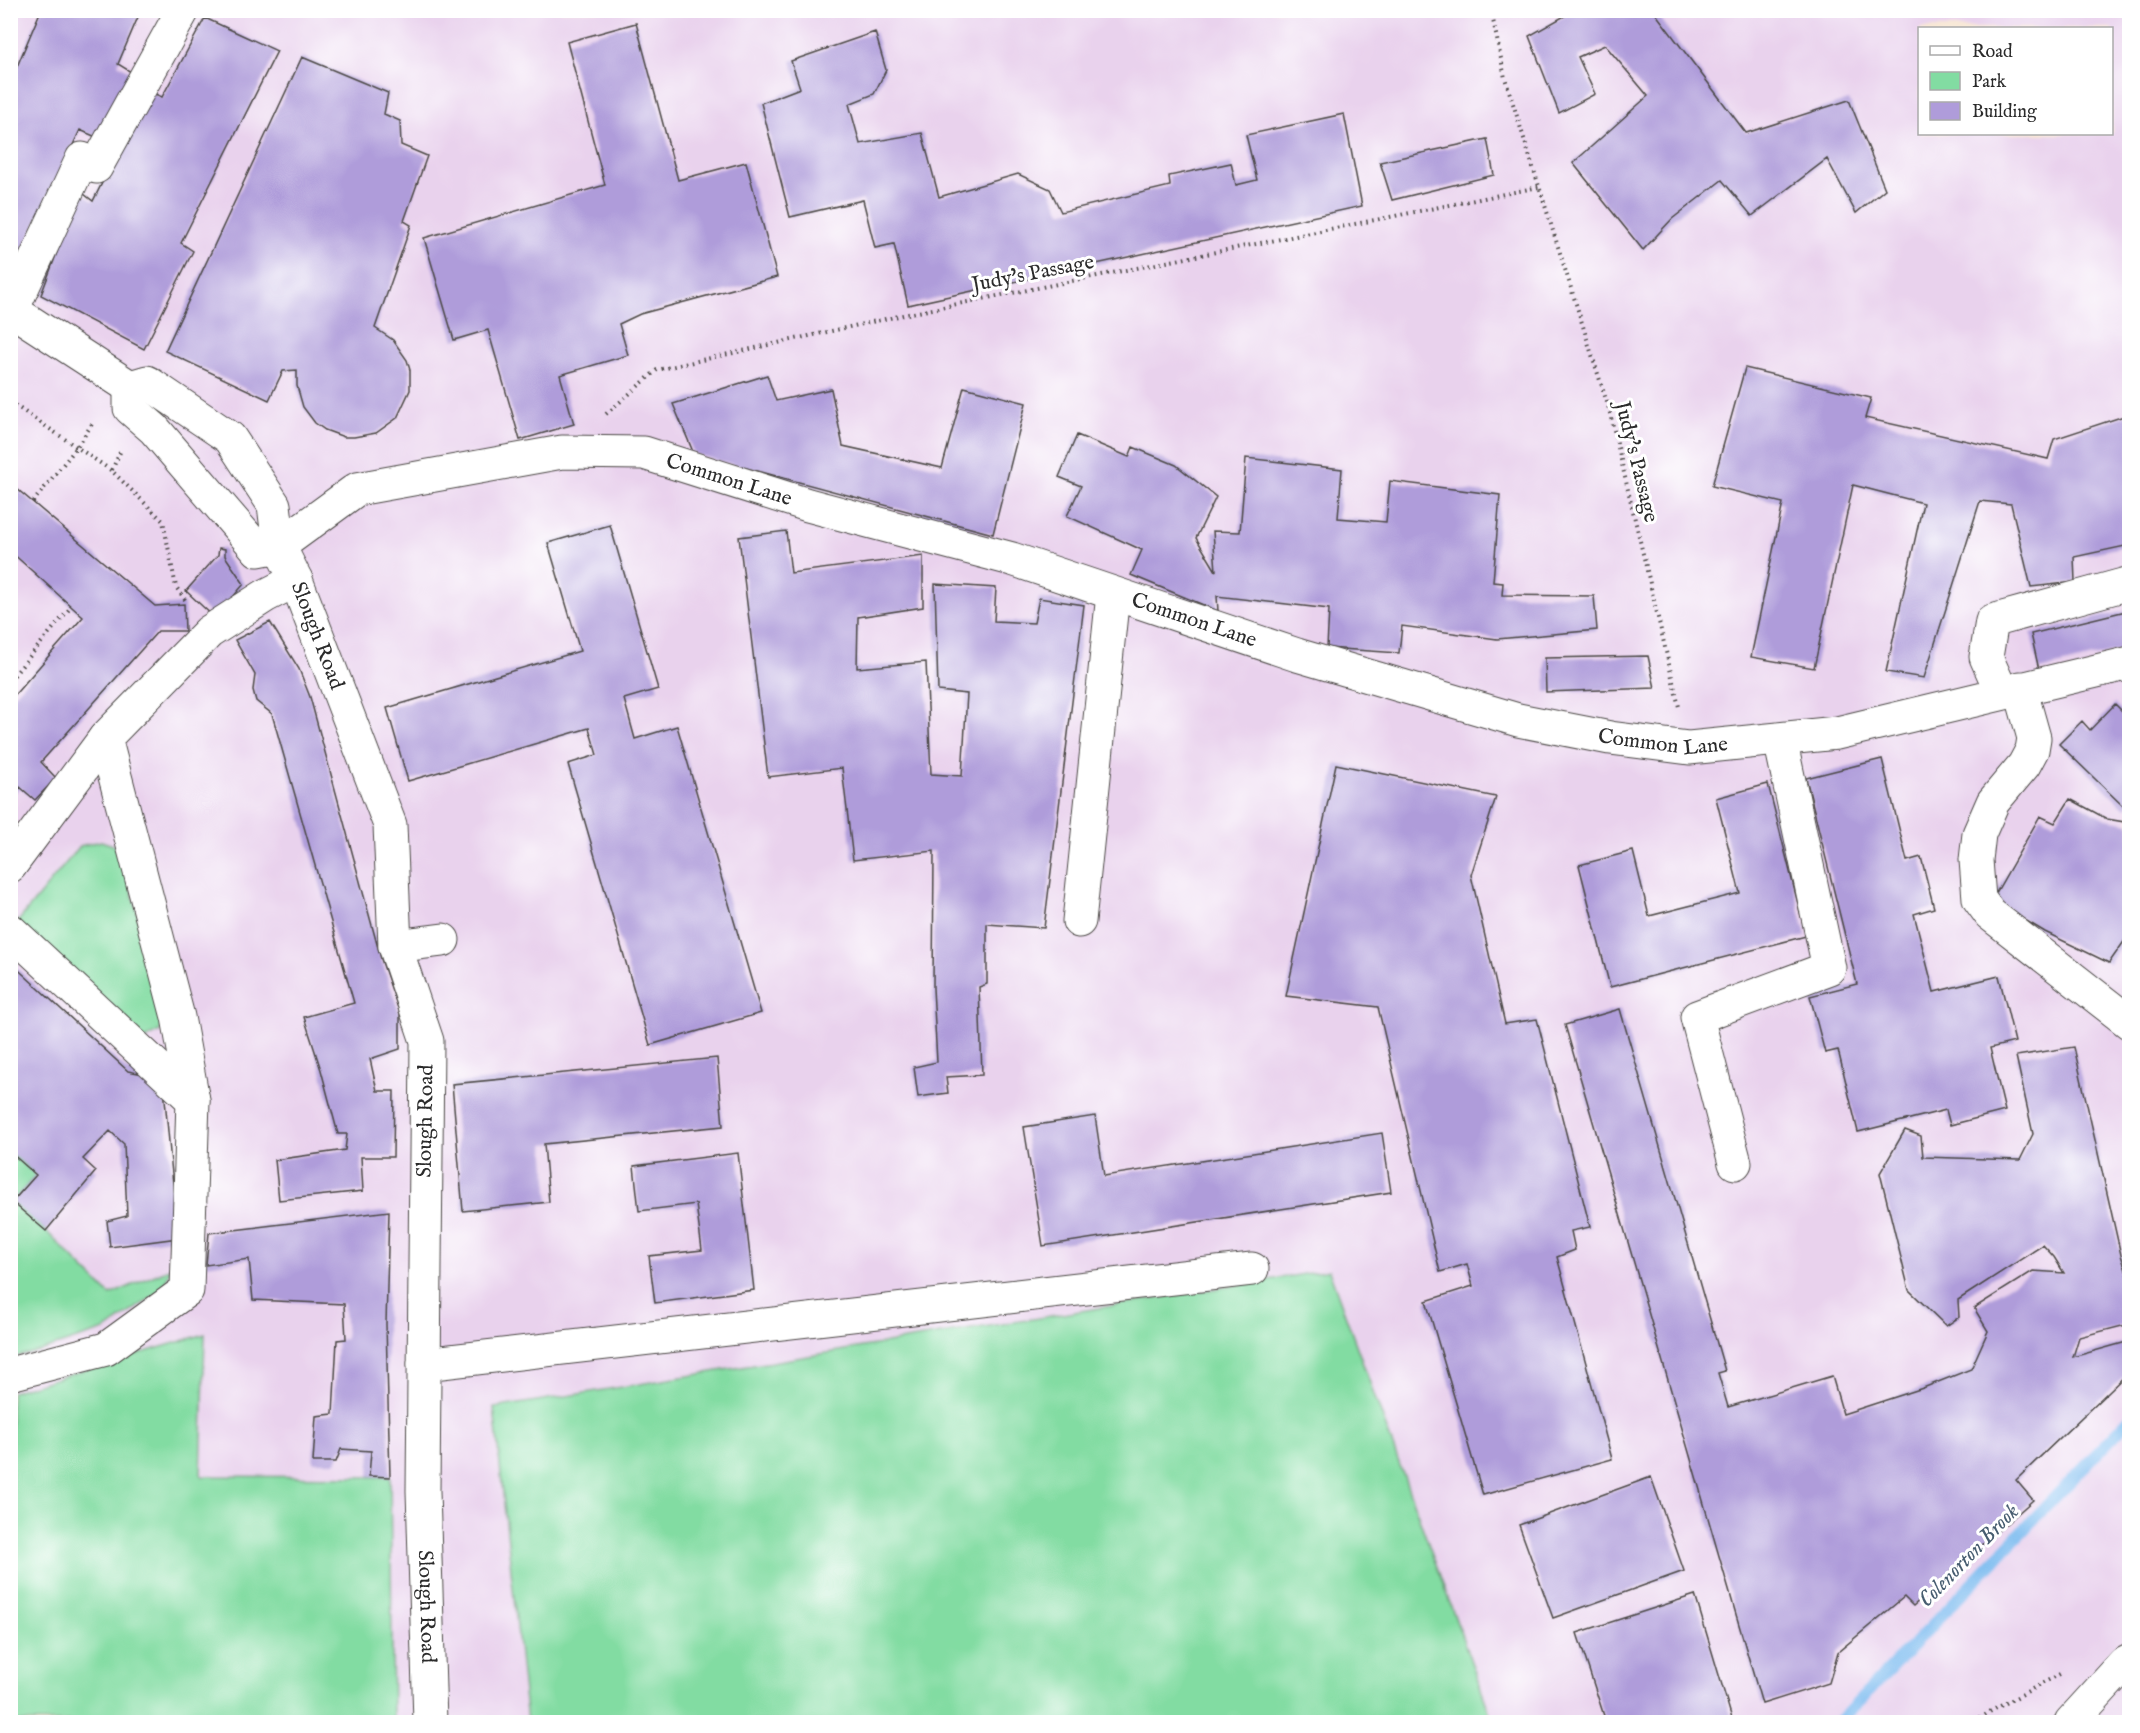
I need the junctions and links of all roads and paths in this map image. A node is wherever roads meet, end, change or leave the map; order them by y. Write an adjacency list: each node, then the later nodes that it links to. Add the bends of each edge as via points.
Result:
1 (183, 10): 4 (street, via 96,167 82,159)
2 (1491, 10): 3 (path, Judy's Passage, via 1505,78)
3 (1539, 187): 10 (path, Judy's Passage, via 903,315 657,370); 24 (path, Judy's Passage, via 1609,410)
4 (11, 310): 5 (street, Slough Road)
5 (130, 387): 13 (street, via 130,408 154,429 258,550); 13 (street, Slough Road, via 147,382 230,438 273,505)
6 (10, 402): 9 (path)
7 (94, 420): 9 (path)
8 (126, 441): 11 (path)
9 (77, 447): 11 (path); 12 (path)
10 (562, 452): 13 (street, Common Lane, via 357,489); 17 (street, Common Lane, via 644,453 808,505 1011,559)
11 (112, 471): 16 (path, via 163,521)
12 (33, 502)
13 (279, 546): 14 (street, Slough Road)
14 (296, 580): 22 (street, via 209,632); 29 (street, Slough Road, via 390,825)
15 (2130, 583): 21 (street, via 1992,621 1986,657)
16 (176, 587)
17 (1113, 594): 24 (street, Common Lane, via 1297,655 1518,720); 26 (street)
18 (71, 607): 20 (path)
19 (2130, 663): 21 (street, Common Lane)
20 (10, 680)
21 (2011, 690): 23 (street, Common Lane, via 1837,733); 30 (street, via 2034,738 2024,765 1993,802 1978,834 1978,899 1990,914)
22 (105, 738): 25 (street); 31 (street, via 178,1017)
23 (1780, 739): 24 (street, Common Lane); 32 (street, via 1829,968 1697,1017)
24 (1689, 748)
25 (10, 866)
26 (1079, 921)
27 (10, 930): 31 (street)
28 (443, 940): 29 (street)
29 (395, 946): 34 (street, Slough Road, via 427,1041)
30 (2130, 1023)
31 (193, 1100): 35 (street, via 187,1290 106,1349)
32 (1735, 1163)
33 (1252, 1269): 34 (street)
34 (424, 1364): 38 (street, Slough Road, via 423,1491)
35 (10, 1374)
36 (2130, 1661): 40 (street)
37 (2067, 1670): 39 (path)
38 (430, 1722)
39 (1975, 1722)
40 (2071, 1722)

